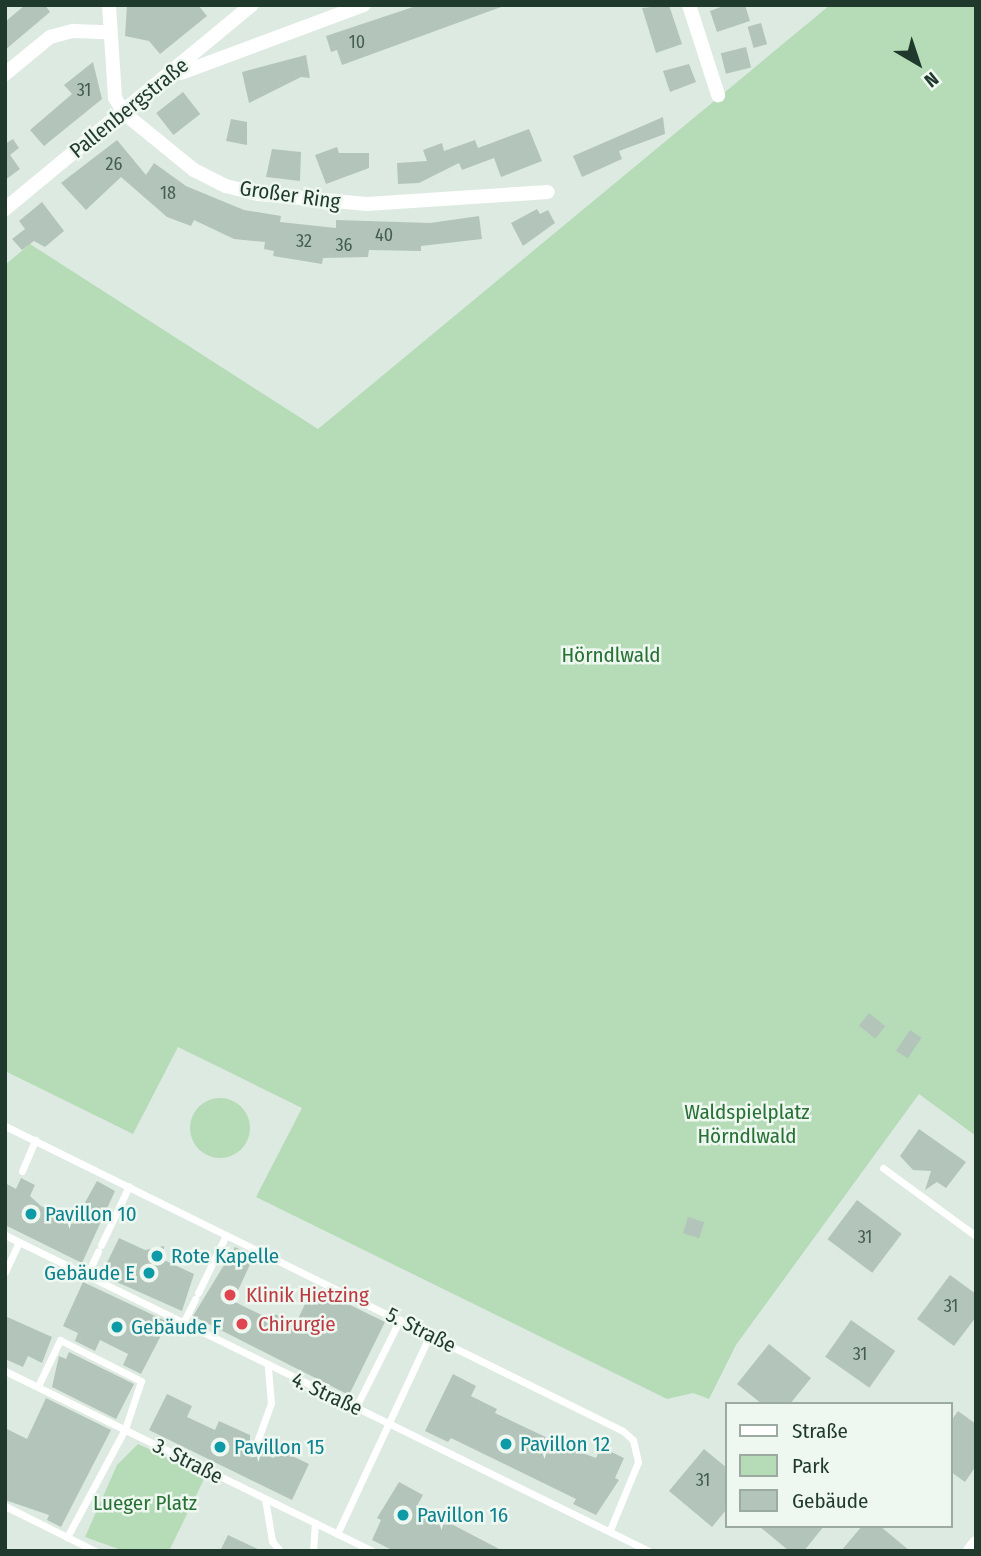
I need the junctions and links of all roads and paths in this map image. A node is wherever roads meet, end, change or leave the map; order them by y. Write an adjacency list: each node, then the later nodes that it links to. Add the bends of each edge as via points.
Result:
1 (109, 5): 5 (street)
2 (252, 5): 7 (street, Pallenbergstraße)
3 (363, 5): 7 (street)
4 (689, 5): 8 (street)
5 (107, 32): 6 (street, via 73,30 50,37); 9 (street, via 115,98)
6 (5, 75)
7 (164, 82): 9 (street, Pallenbergstraße)
8 (718, 95)
9 (124, 113): 10 (street, Großer Ring, via 194,170 259,194 367,204); 11 (street, Pallenbergstraße)
10 (548, 192)
11 (5, 209)
12 (5, 1126): 13 (lane, 5. Straße)
13 (35, 1140): 15 (lane); 16 (lane, 5. Straße)
14 (883, 1168): 19 (lane)
15 (22, 1171)
16 (129, 1186): 18 (lane, 5. Straße); 22 (lane)
17 (5, 1235): 20 (lane, 4. Straße)
18 (226, 1235): 23 (lane, 5. Straße); 24 (lane)
19 (976, 1236)
20 (19, 1242): 21 (lane); 22 (lane, 4. Straße)
21 (5, 1272)
22 (87, 1275): 24 (lane, 4. Straße)
23 (400, 1319): 25 (lane, 5. Straße); 29 (lane)
24 (183, 1323): 26 (lane, 4. Straße)
25 (430, 1335): 30 (lane); 36 (lane, 5. Straße, via 630,1436 637,1450 637,1469)
26 (268, 1366): 29 (lane, 4. Straße); 32 (lane, via 271,1404)
27 (5, 1371): 28 (lane, 3. Straße)
28 (38, 1386): 31 (lane, 3. Straße); 31 (lane, via 60,1340 141,1381)
29 (356, 1407): 30 (lane, 4. Straße)
30 (387, 1423): 36 (lane, 4. Straße); 37 (lane)
31 (125, 1429): 33 (lane, 3. Straße); 38 (lane)
32 (253, 1453)
33 (265, 1500): 35 (lane, 3. Straße); 41 (lane, via 272,1541)
34 (5, 1506): 38 (lane)
35 (315, 1523): 37 (lane, 3. Straße); 42 (lane)
36 (610, 1531): 44 (lane, 4. Straße)
37 (337, 1534): 43 (lane, 3. Straße)
38 (67, 1537): 40 (lane)
39 (976, 1543): 45 (street)
40 (95, 1551)
41 (280, 1551)
42 (313, 1551)
43 (372, 1551)
44 (649, 1551)
45 (970, 1551)

